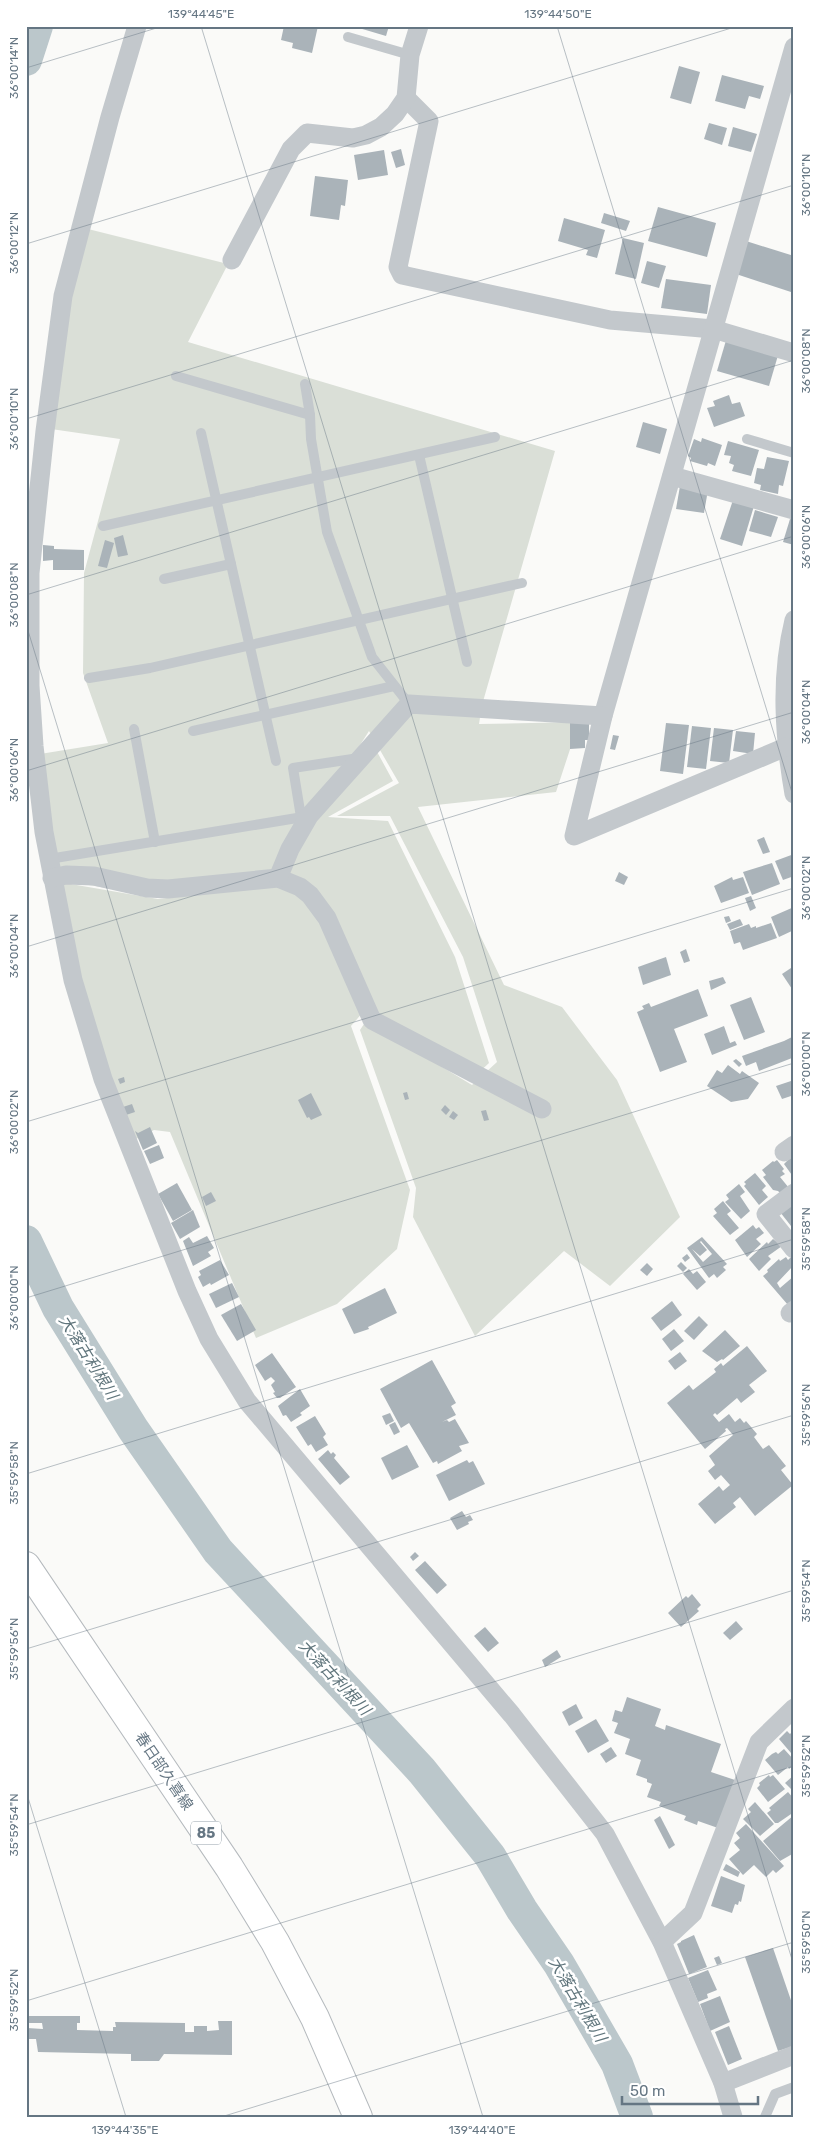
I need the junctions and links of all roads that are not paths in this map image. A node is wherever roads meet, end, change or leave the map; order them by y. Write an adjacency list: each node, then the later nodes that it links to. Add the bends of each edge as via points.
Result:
1 (137, 26): 44 (street, via 63,296 30,573 30,686)
2 (419, 26): 5 (street)
3 (348, 37): 5 (lane)
4 (794, 47): 8 (street)
5 (410, 55): 6 (street)
6 (406, 98): 7 (street, via 381,127 366,135 353,138 308,132 291,149); 8 (street, via 429,121 398,267 402,275 610,320)
7 (232, 260)
8 (713, 330): 9 (street); 18 (street)
9 (794, 353)
10 (176, 376): 12 (lane)
11 (305, 384): 12 (lane)
12 (310, 415): 19 (lane)
13 (201, 433): 20 (lane)
14 (495, 437): 17 (lane)
15 (747, 439): 16 (lane)
16 (794, 453)
17 (419, 454): 19 (lane); 26 (lane)
18 (672, 476): 21 (street); 35 (street)
19 (318, 477): 20 (lane); 27 (lane, via 327,532)
20 (216, 500): 22 (lane); 23 (lane)
21 (794, 510)
22 (103, 526)
23 (231, 564): 24 (lane); 29 (lane)
24 (164, 579)
25 (522, 583): 26 (lane)
26 (453, 599): 27 (lane); 30 (lane)
27 (358, 620): 29 (lane); 32 (lane, via 372,657)
28 (793, 624): 38 (street, via 785,686)
29 (250, 646): 31 (lane); 34 (lane)
30 (467, 662)
31 (89, 678)
32 (394, 686): 33 (lane); 34 (lane)
33 (409, 704): 35 (street); 39 (street)
34 (266, 715): 37 (lane); 40 (lane)
35 (603, 716): 38 (street, via 574,836)
36 (134, 729): 43 (lane)
37 (194, 731)
38 (786, 747): 41 (street)
39 (361, 758): 42 (street); 42 (lane, via 293,768)
40 (276, 761)
41 (794, 794)
42 (305, 816): 43 (lane); 45 (street)
43 (156, 842): 44 (lane)
44 (50, 868): 45 (street, via 66,875 94,876 147,888 168,889); 51 (street, via 72,980 103,1079 183,1282 210,1339 247,1401 512,1715 605,1834)
45 (278, 878): 46 (street, via 310,895 327,918 372,1020)
46 (542, 1109)
47 (794, 1193): 48 (street, via 766,1214)
48 (794, 1249)
49 (26, 1566): 55 (main road, 春日部久喜線 / 85, via 276,1942 315,2018)
50 (794, 1708): 51 (street, via 759,1742 693,1914)
51 (662, 1942): 53 (street)
52 (794, 2054): 53 (street)
53 (723, 2083): 56 (street)
54 (794, 2087): 57 (lane, via 775,2094)
55 (358, 2117)
56 (733, 2117)
57 (765, 2117)

